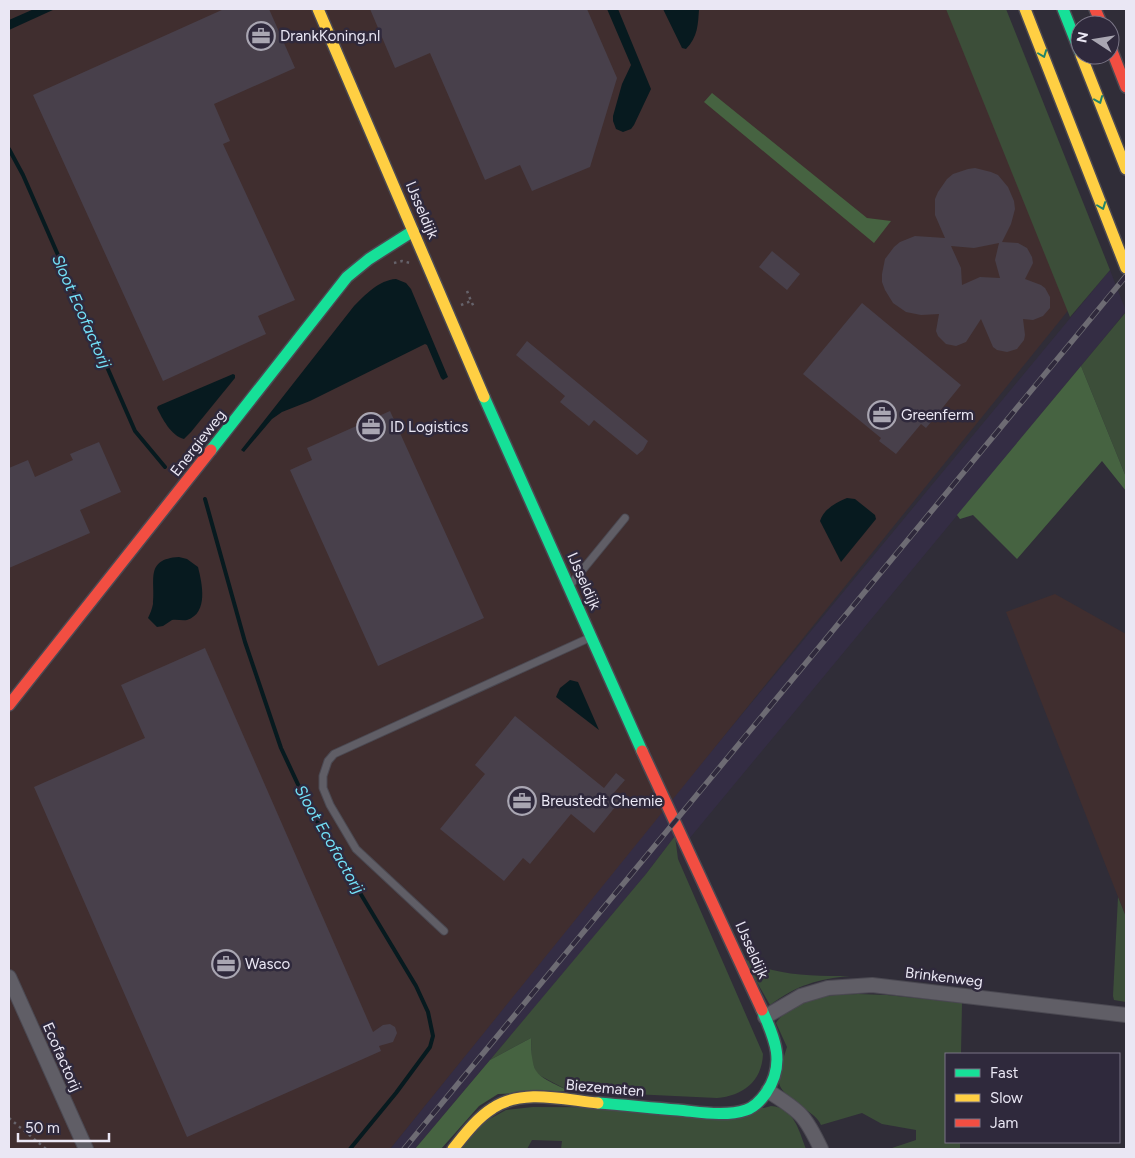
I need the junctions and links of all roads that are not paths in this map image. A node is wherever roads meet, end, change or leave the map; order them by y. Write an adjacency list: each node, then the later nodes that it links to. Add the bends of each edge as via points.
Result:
1 (318, 9): 9 (main road, IJsseldijk)
2 (1025, 9): 10 (main road, one-way to 10)
3 (1063, 9): 4 (main road)
4 (1070, 26)
5 (1085, 65): 8 (main road, one-way to 8)
6 (1117, 65): 7 (main road)
7 (1126, 87)
8 (1126, 169)
9 (413, 231): 12 (main road, IJsseldijk); 14 (main road, Energieweg, via 347,277)
10 (1124, 263)
11 (625, 518): 12 (lane)
12 (569, 586): 13 (main road, IJsseldijk)
13 (592, 637): 17 (lane, via 334,754 328,761 323,788 356,849); 20 (main road, IJsseldijk)
14 (22, 690): 15 (main road, Energieweg); 16 (main road, Energieweg)
15 (9, 700)
16 (9, 705)
17 (444, 931)
18 (9, 978): 22 (street, Ecofactorij)
19 (1126, 1015): 20 (street, Brinkenweg, via 872,985 828,988 801,996)
20 (765, 1018): 21 (main road, IJsseldijk, via 778,1062)
21 (768, 1091): 23 (main road, Biezematen, via 750,1108 726,1113 536,1097 512,1099 489,1110); 24 (street, via 796,1108 810,1125)
22 (86, 1149)
23 (452, 1149)
24 (821, 1149)

